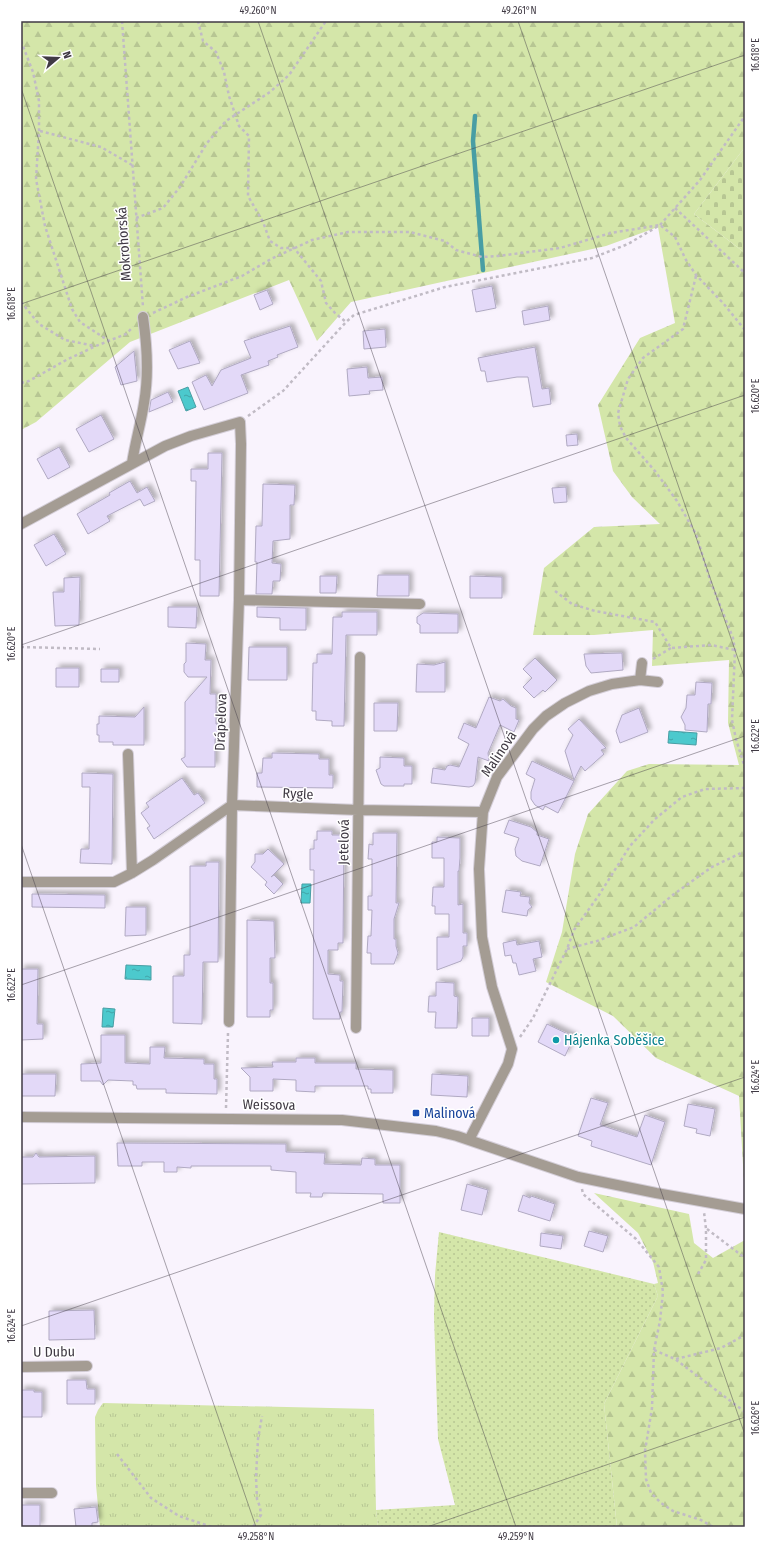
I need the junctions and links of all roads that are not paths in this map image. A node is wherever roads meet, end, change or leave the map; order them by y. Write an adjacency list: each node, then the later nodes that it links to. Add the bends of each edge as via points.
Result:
1 (143, 317): 2 (street, via 147,379)
2 (132, 464): 3 (street); 4 (street, Drápelova, via 178,440 240,422)
3 (21, 524)
4 (240, 600): 5 (street); 11 (street, Drápelova)
5 (420, 604)
6 (360, 657): 12 (street, Jetelová)
7 (642, 663): 8 (street)
8 (640, 680): 9 (street, Malinová); 13 (street, Malinová, via 589,691 546,716 497,777)
9 (658, 682)
10 (128, 754): 14 (street)
11 (232, 804): 12 (street, Rygle); 14 (street); 16 (street, Drápelova)
12 (358, 810): 13 (street, Rygle); 17 (street, Jetelová)
13 (483, 812): 19 (street, Malinová, via 479,869 482,937 492,987 512,1049 508,1064)
14 (132, 873): 15 (street, via 114,882)
15 (21, 882)
16 (229, 1022)
17 (356, 1028)
18 (21, 1117): 19 (street, Weissova, via 342,1120 436,1131)
19 (469, 1140): 20 (street, Weissova, via 578,1177)
20 (745, 1209)
21 (87, 1366): 22 (street, U Dubu)
22 (21, 1367)
23 (21, 1493): 24 (street)
24 (52, 1493)

